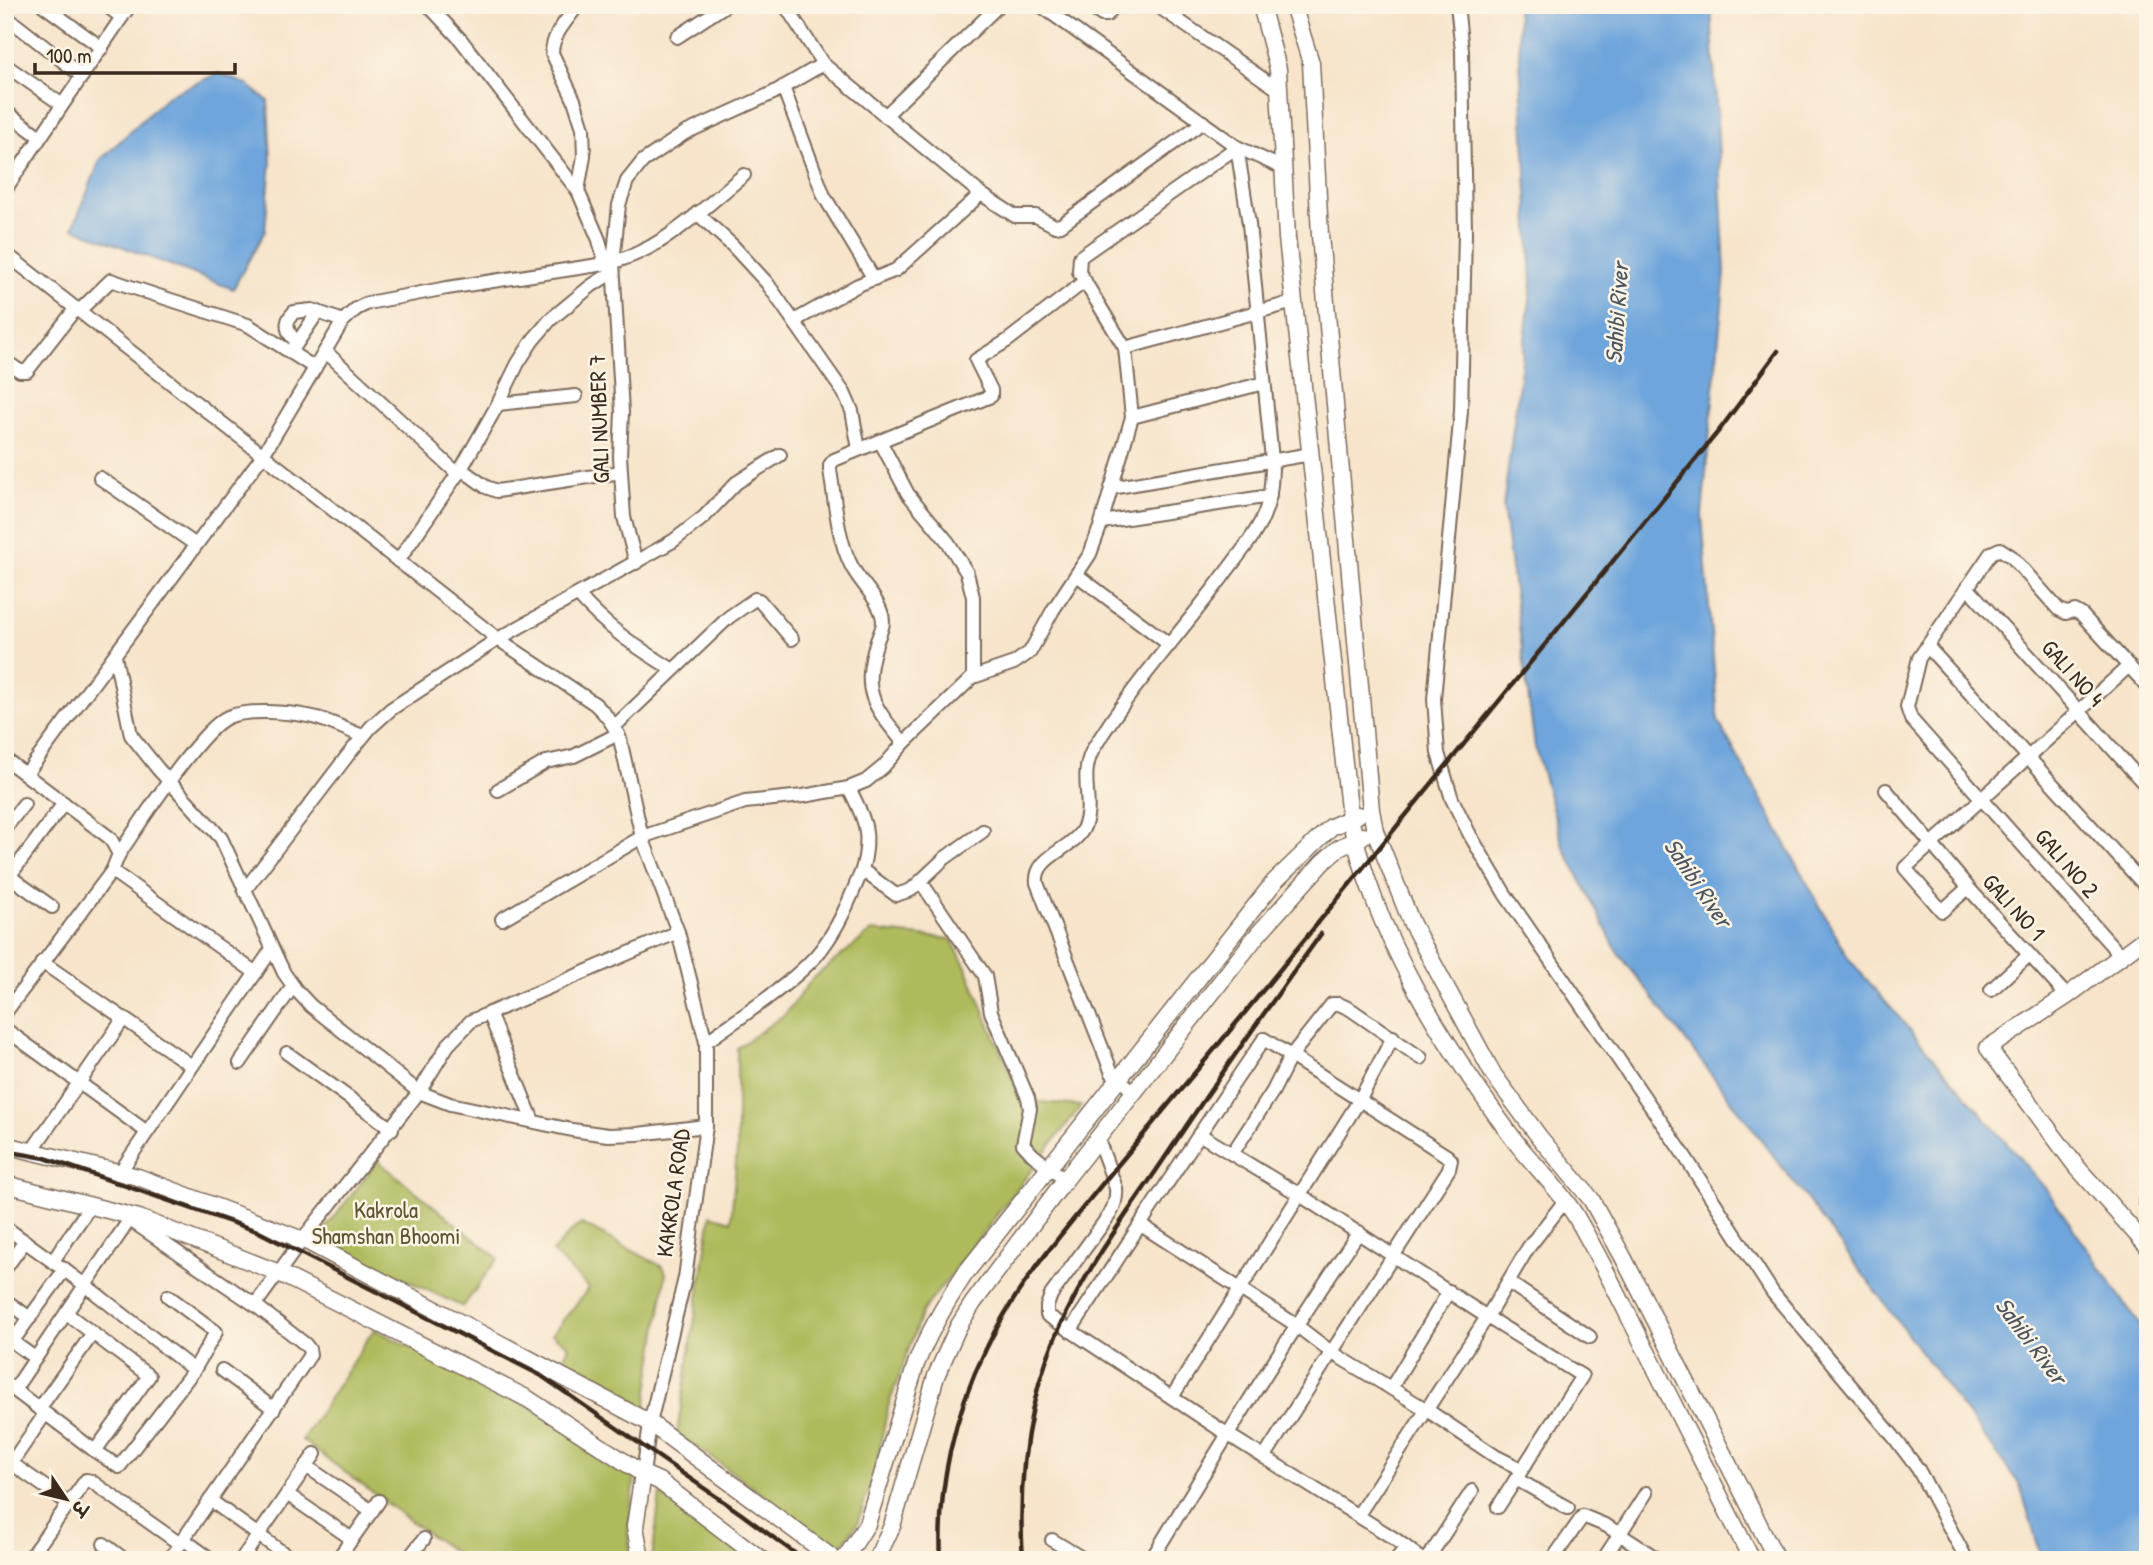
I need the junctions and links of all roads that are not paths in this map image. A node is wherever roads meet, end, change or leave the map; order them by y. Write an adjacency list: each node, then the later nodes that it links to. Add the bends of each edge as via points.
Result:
1 (43, 5): 19 (street)
2 (105, 5): 17 (street)
3 (130, 5): 17 (street)
4 (428, 5): 34 (street, via 461,40)
5 (578, 5): 34 (street, via 552,44 583,128)
6 (726, 5): 18 (street)
7 (785, 5): 20 (street)
8 (999, 5): 27 (street)
9 (1040, 5): 28 (street)
10 (1087, 5): 11 (street, via 1107,15)
11 (1115, 5)
12 (1261, 5): 24 (street)
13 (1293, 5): 98 (street, via 1311,63 1320,235)
14 (1457, 5): 243 (street, via 1465,233 1461,411 1434,699 1438,753 1452,799 1505,894 1773,1293 1918,1469)
15 (1162, 9): 24 (street)
16 (5, 16): 22 (street)
17 (121, 17): 19 (street)
18 (677, 37)
19 (102, 48): 22 (street)
20 (824, 64): 23 (street); 27 (street)
21 (5, 65): 25 (street)
22 (82, 76): 25 (street)
23 (783, 87): 38 (street, via 685,133 643,161 627,181 619,205); 39 (street, via 824,195)
24 (1279, 90): 31 (street)
25 (61, 104): 29 (street)
26 (5, 111): 29 (street)
27 (886, 116): 35 (street)
28 (1203, 122): 30 (street); 35 (street, via 1061,225 1035,216 1015,216)
29 (40, 136): 33 (street)
30 (1237, 147): 31 (street); 40 (street, via 1085,252 1077,265); 44 (street)
31 (1283, 168): 41 (street)
32 (744, 175): 36 (street)
33 (6, 186)
34 (578, 191): 38 (street)
35 (981, 194): 39 (street, via 905,264)
36 (697, 213): 38 (street, via 667,237); 46 (street, via 733,246)
37 (5, 253): 42 (street)
38 (611, 266): 45 (street, via 368,303); 54 (street, via 533,340); 63 (street, GALI NUMBER 7, via 622,412)
39 (874, 279): 46 (street)
40 (1085, 281): 48 (street); 56 (street, via 976,360 991,396)
41 (1294, 302): 44 (street); 58 (street)
42 (78, 310): 47 (street, via 107,283 116,281 237,321); 50 (street, via 27,371); 59 (street)
43 (318, 312): 45 (street); 47 (street); 47 (street, via 301,310 290,316 287,330)
44 (1256, 312): 48 (street); 52 (street)
45 (343, 321): 49 (street)
46 (794, 321): 57 (street, via 844,393)
47 (294, 347): 51 (street)
48 (1125, 348): 55 (street)
49 (324, 351): 51 (street); 62 (street)
50 (5, 361)
51 (314, 368): 59 (street)
52 (1264, 383): 55 (street); 61 (street)
53 (576, 396): 54 (street)
54 (498, 404): 62 (street)
55 (1132, 418): 65 (street)
56 (880, 441): 57 (street); 81 (street, via 908,494 967,573 973,597)
57 (859, 449): 86 (street, via 834,460 830,470 845,552 883,619 869,688 881,716)
58 (1311, 454): 61 (street); 99 (street)
59 (263, 455): 68 (street); 69 (street)
60 (780, 455): 70 (street, via 736,483 690,528)
61 (1272, 460): 65 (street); 66 (street)
62 (459, 471): 63 (street, via 497,491); 69 (street)
63 (621, 472): 70 (street, GALI NUMBER 7, via 624,517)
64 (100, 478): 68 (street)
65 (1111, 488): 67 (street)
66 (1270, 496): 67 (street); 76 (street, via 1255,533)
67 (1102, 522): 71 (street)
68 (196, 545): 78 (street)
69 (398, 561): 74 (street)
70 (636, 563): 73 (street)
71 (1077, 575): 76 (street); 81 (street, via 1030,652 1014,663)
72 (1967, 587): 77 (street); 79 (street, via 1991,553 2000,549 2058,609 2082,615); 83 (street, GALI NO 4)
73 (578, 595): 74 (street); 80 (street, via 622,638)
74 (498, 639): 84 (street, via 595,704); 85 (street, via 391,709)
75 (792, 639): 80 (street, via 755,599)
76 (1170, 645): 137 (street, via 1093,748 1085,771 1088,813 1078,837 1044,863 1036,875 1112,1073)
77 (1927, 646): 87 (street); 95 (street, GALI NO 2, via 1917,663 1908,714)
78 (115, 656): 89 (street); 90 (street, via 131,736)
79 (2129, 666): 82 (street); 83 (street)
80 (673, 670): 84 (street)
81 (973, 677): 86 (street)
82 (2148, 687)
83 (2079, 710): 87 (street); 92 (street, GALI NO 4)
84 (616, 730): 93 (street, via 574,756 546,762); 103 (street, KAKROLA ROAD)
85 (363, 736): 90 (street, via 310,716 230,716 216,724); 113 (street)
86 (904, 743): 91 (street, via 866,781)
87 (2028, 757): 95 (street); 112 (street)
88 (5, 759): 89 (street)
89 (26, 774): 96 (street)
90 (169, 781): 106 (street); 113 (street, via 221,838)
91 (849, 788): 103 (street, via 745,802); 107 (street, via 868,837)
92 (2148, 788)
93 (499, 790)
94 (1886, 790): 105 (street, GALI NO 1)
95 (1983, 798): 105 (street); 120 (street, GALI NO 2)
96 (64, 803): 106 (street, via 110,838); 109 (street)
97 (24, 804): 100 (street)
98 (1371, 810): 99 (street); 102 (street)
99 (1350, 817): 104 (street); 137 (street, via 1331,827 1275,881)
100 (5, 828)
101 (984, 831): 110 (street, via 945,858)
102 (1375, 831): 104 (street); 242 (street, via 1412,923 1493,1074 1591,1199)
103 (642, 837): 115 (street); 116 (street, KAKROLA ROAD)
104 (1354, 839): 140 (street, via 1322,863 1259,933); 156 (street, via 1374,900 1419,995 1475,1086)
105 (1932, 845): 111 (street, GALI NO 1); 111 (street, via 1905,868 1942,911)
106 (119, 854): 108 (street)
107 (862, 870): 110 (street, via 897,895); 131 (street, via 822,949 802,970)
108 (112, 871): 121 (street); 122 (street)
109 (7, 877): 114 (street)
110 (921, 882): 151 (street, via 985,976 992,1012 1030,1109 1023,1144)
111 (1968, 888): 119 (street, GALI NO 1)
112 (2148, 889)
113 (244, 891): 118 (street)
114 (52, 907)
115 (502, 919)
116 (678, 932): 127 (street); 131 (street, KAKROLA ROAD)
117 (2148, 936): 120 (street)
118 (272, 949): 122 (street); 123 (street)
119 (2029, 955): 124 (street, GALI NO 1); 125 (street, GALI NO 1)
120 (2120, 955): 125 (street)
121 (42, 962): 126 (street); 128 (street)
122 (256, 973): 136 (street)
123 (293, 986): 135 (street); 139 (street)
124 (1992, 990)
125 (2067, 996): 164 (street, via 1988,1048 2076,1166)
126 (5, 1013)
127 (489, 1013): 139 (street, via 460,1031); 142 (street)
128 (124, 1018): 136 (street); 138 (street)
129 (5, 1029): 138 (street)
130 (1392, 1037): 133 (street, via 1350,1009 1332,1004); 134 (street); 141 (street)
131 (706, 1042): 143 (street, KAKROLA ROAD)
132 (287, 1053): 144 (street)
133 (1290, 1057): 141 (street); 146 (street, via 1264,1039); 150 (street)
134 (1421, 1058)
135 (240, 1063)
136 (192, 1066): 145 (street)
137 (1119, 1079): 140 (street); 151 (street)
138 (79, 1083): 145 (street); 149 (street)
139 (419, 1092): 142 (street, via 450,1104); 144 (street)
140 (1134, 1092): 147 (street)
141 (1359, 1101): 155 (street); 165 (street, via 1451,1160)
142 (533, 1121): 143 (street, via 608,1135)
143 (706, 1126): 195 (street, KAKROLA ROAD, via 685,1278)
144 (392, 1129): 162 (street)
145 (147, 1132): 152 (street)
146 (1199, 1134): 150 (street); 159 (street)
147 (1098, 1139): 153 (street); 181 (street, via 1117,1196 1110,1214 1047,1306 1047,1315)
148 (5, 1145): 149 (street)
149 (31, 1152): 152 (street)
150 (1231, 1154): 155 (street)
151 (1048, 1167): 153 (street); 232 (street, via 964,1275 936,1319 916,1364 867,1524)
152 (120, 1172): 162 (street)
153 (1065, 1180): 233 (street, via 958,1327 936,1376 892,1526)
154 (5, 1184): 157 (street)
155 (1300, 1195): 161 (street); 172 (street)
156 (1564, 1202): 170 (street); 241 (street, via 1604,1267)
157 (90, 1206): 158 (street); 166 (street)
158 (131, 1218): 169 (street); 171 (street); 176 (street)
159 (1141, 1225): 172 (street); 181 (street)
160 (5, 1227): 163 (street)
161 (1359, 1233): 165 (street); 180 (street)
162 (302, 1240): 169 (street); 195 (street)
163 (25, 1241): 166 (street); 167 (street)
164 (2148, 1247)
165 (1394, 1255): 173 (street); 185 (street)
166 (53, 1261): 168 (street)
167 (5, 1269)
168 (65, 1269): 171 (street); 179 (street)
169 (279, 1273): 176 (street); 202 (street, via 528,1399)
170 (1508, 1282): 178 (street); 183 (street)
171 (85, 1285): 177 (street); 187 (street)
172 (1240, 1290): 180 (street); 191 (street)
173 (1449, 1291): 178 (street); 190 (street)
174 (168, 1296): 187 (street, via 216,1332)
175 (5, 1300): 179 (street)
176 (255, 1305): 192 (street, via 309,1349 308,1361)
177 (66, 1313): 182 (street); 186 (street)
178 (1487, 1317): 193 (street); 203 (street, via 1583,1376)
179 (30, 1318): 184 (street)
180 (1296, 1325): 185 (street); 196 (street)
181 (1070, 1331): 191 (street)
182 (93, 1333): 194 (street); 197 (street, via 149,1376)
183 (1590, 1337)
184 (9, 1340): 186 (street)
185 (1331, 1352): 190 (street); 199 (street)
186 (35, 1358): 189 (street)
187 (194, 1370): 197 (street, via 122,1465)
188 (222, 1370): 192 (street)
189 (10, 1386): 194 (street)
190 (1391, 1388): 193 (street)
191 (1172, 1397): 196 (street)
192 (274, 1409): 207 (street)
193 (1427, 1410): 203 (street); 211 (street)
194 (42, 1411): 197 (street); 201 (street)
195 (650, 1423): 202 (street, KAKROLA ROAD); 231 (street)
196 (1227, 1434): 199 (street); 235 (street)
197 (94, 1451)
198 (315, 1454): 200 (street)
199 (1265, 1456): 211 (street)
200 (306, 1466): 206 (street); 214 (street, via 376,1506)
201 (8, 1468): 208 (street)
202 (643, 1474): 229 (street, KAKROLA ROAD, via 635,1526); 230 (street, via 659,1481)
203 (1518, 1474): 209 (street); 210 (street)
204 (1472, 1491): 237 (street)
205 (1646, 1493): 213 (street)
206 (287, 1494): 212 (street); 214 (street)
207 (210, 1500): 212 (street); 217 (street)
208 (68, 1503): 217 (street, via 89,1480); 221 (street)
209 (1498, 1507)
210 (1568, 1508)
211 (1358, 1515): 219 (street)
212 (258, 1535): 225 (street); 226 (street)
213 (1619, 1535): 220 (street); 238 (street, via 1583,1516); 239 (street)
214 (352, 1539): 227 (street)
215 (424, 1539): 228 (street)
216 (1052, 1540): 234 (street)
217 (182, 1541): 223 (street); 224 (street)
218 (103, 1544): 222 (street)
219 (1406, 1547): 236 (street); 237 (street)
220 (1644, 1556): 240 (street)
221 (28, 1560)
222 (125, 1560)
223 (169, 1560)
224 (212, 1560)
225 (241, 1560)
226 (293, 1560)
227 (337, 1560)
228 (407, 1560)
229 (640, 1560)
230 (762, 1560)
231 (835, 1560)
232 (844, 1560)
233 (876, 1560)
234 (1085, 1560)
235 (1152, 1560)
236 (1396, 1560)
237 (1425, 1560)
238 (1552, 1560)
239 (1603, 1560)
240 (1659, 1560)
241 (1752, 1560)
242 (1776, 1560)
243 (1967, 1560)

